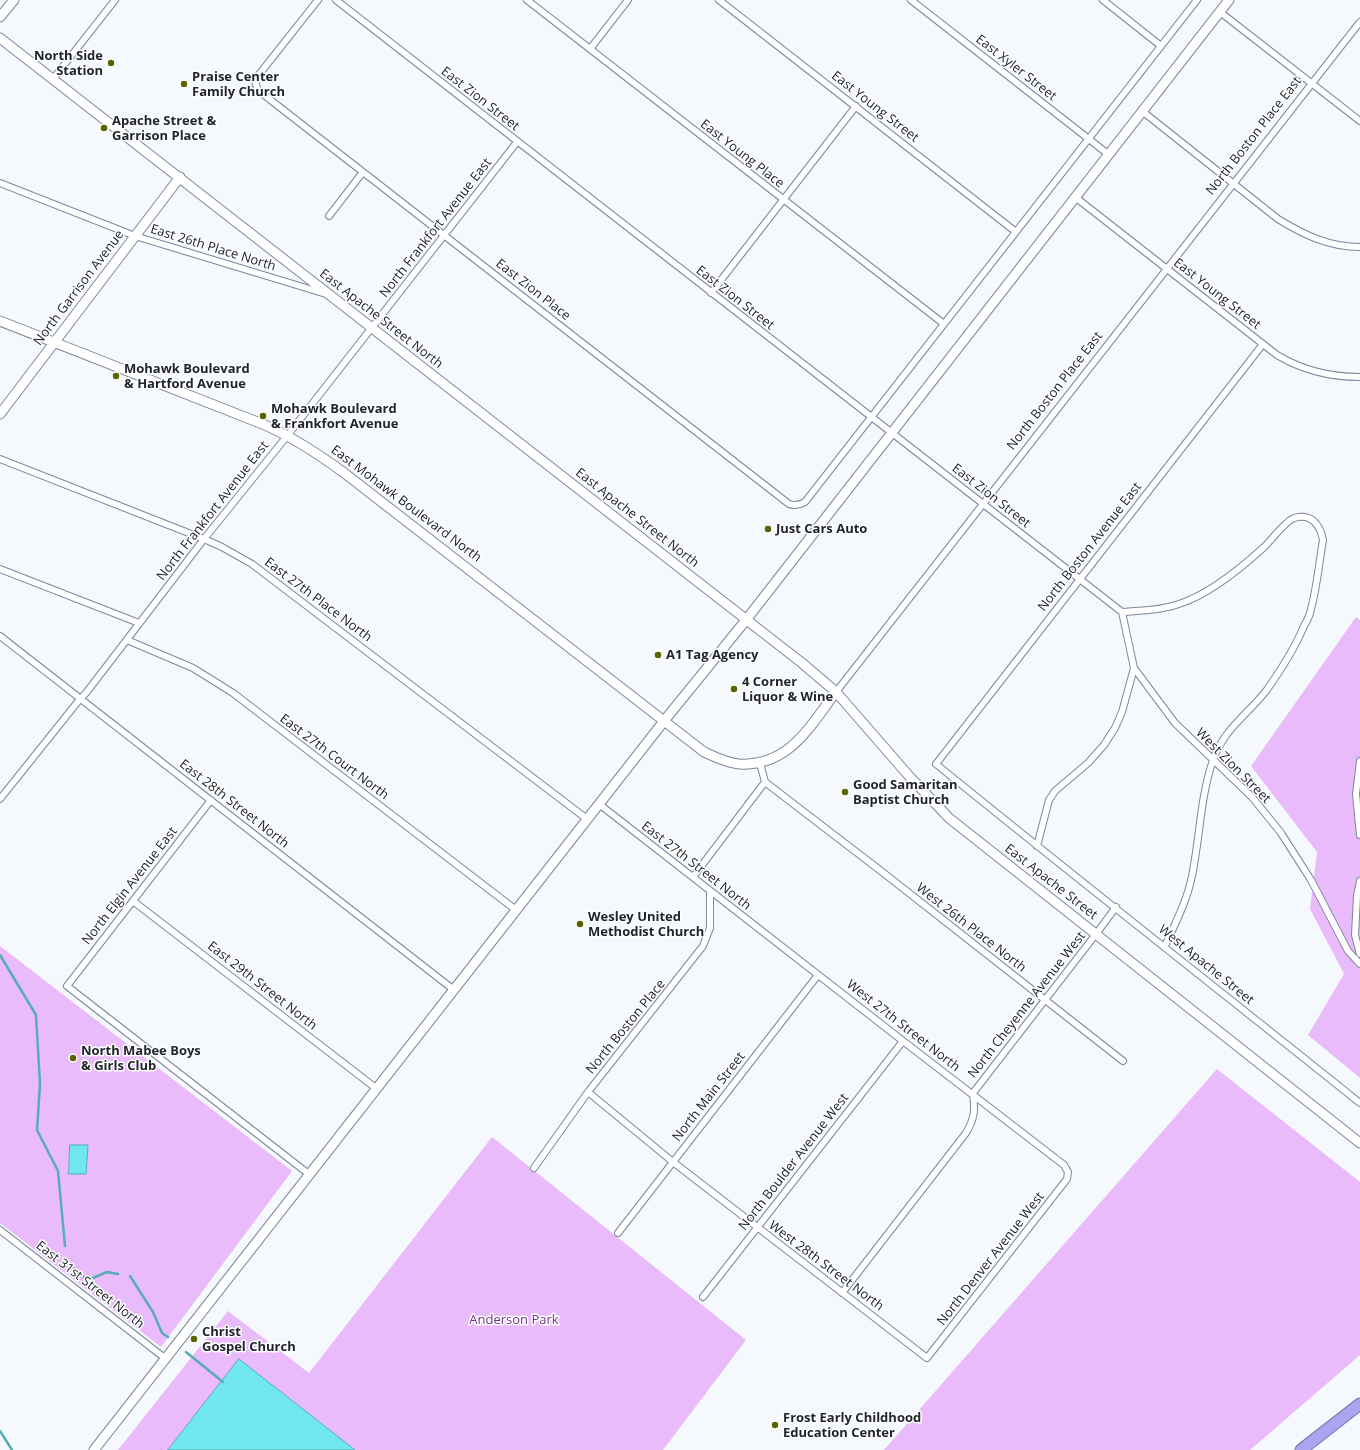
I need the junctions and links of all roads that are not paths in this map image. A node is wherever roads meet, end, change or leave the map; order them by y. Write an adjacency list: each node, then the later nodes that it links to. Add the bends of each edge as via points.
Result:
1 (14, 0): 13 (main road)
2 (115, 0): 18 (street)
3 (318, 0): 26 (street, East Zion Place, via 258,77 256,86 259,91)
4 (336, 0): 24 (street, East Zion Street)
5 (527, 0): 17 (street, East Young Place)
6 (628, 0): 17 (street)
7 (719, 0): 20 (street, East Young Street)
8 (911, 0): 23 (street, East Xyler Street)
9 (1103, 0): 16 (street)
10 (1197, 0): 16 (street)
11 (1229, 0): 12 (main road)
12 (1220, 12): 19 (street); 21 (main road)
13 (0, 17)
14 (1360, 22): 19 (street, North Boston Place East)
15 (0, 38): 18 (main road, East Apache Street North)
16 (1161, 46): 23 (street)
17 (590, 49): 31 (street, East Young Place)
18 (53, 79): 27 (main road, East Apache Street North)
19 (1312, 83): 22 (street); 29 (street, North Boston Place East)
20 (856, 106): 31 (street); 33 (street, East Young Street)
21 (1142, 111): 25 (main road); 29 (street)
22 (1360, 121)
23 (1089, 139): 25 (street, East Xyler Street); 33 (street)
24 (517, 142): 34 (street, North Frankfort Avenue East); 38 (street, East Zion Street)
25 (1108, 154): 30 (main road)
26 (363, 172): 32 (street); 34 (street, East Zion Place)
27 (180, 177): 35 (main road, North Garrison Avenue); 39 (main road, East Apache Street North)
28 (0, 183): 35 (street, East 26th Place North)
29 (1234, 183): 36 (street, via 1278,219 1296,230 1330,244); 37 (street, North Boston Place East)
30 (1075, 197): 37 (street, East Young Street); 48 (main road)
31 (783, 199): 38 (street); 41 (street, East Young Place)
32 (328, 216)
33 (1016, 232): 41 (street)
34 (445, 235): 42 (street, North Frankfort Avenue East); 47 (street, East Zion Place, via 793,506 805,502)
35 (135, 236): 39 (street, East 26th Place North); 43 (main road, North Garrison Avenue)
36 (1360, 247)
37 (1166, 269): 44 (street, East Young Street); 51 (street, North Boston Place East)
38 (711, 293): 47 (street, East Zion Street)
39 (330, 296): 42 (main road, East Apache Street North)
40 (0, 321): 43 (main road, East Mohawk Boulevard North)
41 (944, 324): 47 (street)
42 (372, 327): 49 (street, North Frankfort Avenue East); 56 (main road, East Apache Street North)
43 (55, 342): 46 (main road, North Garrison Avenue); 49 (main road, East Mohawk Boulevard North, via 247,417)
44 (1263, 344): 45 (street, East Young Street, via 1291,363 1313,371 1344,377); 54 (street, North Boston Avenue East)
45 (1360, 377)
46 (0, 414)
47 (871, 417): 48 (street, East Zion Street)
48 (891, 433): 51 (street, East Zion Street); 56 (main road)
49 (287, 436): 52 (street, North Frankfort Avenue East); 63 (main road, East Mohawk Boulevard North, via 343,472)
50 (0, 460): 52 (street, East 27th Place North)
51 (983, 503): 54 (street, East Zion Street); 61 (street, North Boston Place East)
52 (204, 539): 57 (street, North Frankfort Avenue East); 72 (street, East 27th Place North, via 264,572)
53 (0, 569): 57 (street)
54 (1079, 579): 55 (street, East Zion Street); 67 (street, North Boston Avenue East)
55 (1122, 612): 60 (street); 64 (street, via 1151,610 1180,603 1209,590 1264,547 1292,519 1301,517 1316,522 1321,530 1323,540 1311,610 1296,646 1264,692 1240,717)
56 (746, 620): 61 (main road, East Apache Street); 63 (main road)
57 (139, 624): 59 (street, North Frankfort Avenue East)
58 (0, 636): 62 (street, East 28th Street North)
59 (127, 640): 62 (street, North Frankfort Avenue East); 80 (street, East 27th Court North, via 194,668 233,693)
60 (1134, 668): 64 (street, West Zion Street, via 1175,723); 74 (street, via 1116,728 1088,763 1055,791 1049,800)
61 (836, 692): 66 (main road, North Boston Place East, via 800,739 782,754); 81 (main road, East Apache Street, via 949,818)
62 (80, 698): 69 (street, North Frankfort Avenue East); 70 (street, East 28th Street North)
63 (664, 721): 66 (main road, East Mohawk Boulevard North, via 704,752 722,760 738,764); 71 (main road)
64 (1213, 760): 83 (street, via 1202,804 1192,878); 85 (street, West Zion Street, via 1252,796 1281,833 1311,880 1348,952)
65 (1360, 761): 73 (street, via 1356,794)
66 (760, 763): 68 (street)
67 (936, 764): 74 (street, East Apache Street)
68 (765, 782): 75 (street); 88 (street, West 26th Place North)
69 (0, 799)
70 (211, 800): 78 (street, North Elgin Avenue East); 87 (street, East 28th Street North)
71 (599, 804): 72 (main road); 75 (street, East 27th Street North)
72 (587, 819): 80 (main road)
73 (1360, 835)
74 (1037, 846): 79 (street, West Apache Street)
75 (693, 877): 77 (street, East 27th Street North)
76 (1360, 881): 84 (street, via 1355,935)
77 (710, 890): 82 (street, East 27th Street North); 92 (street, North Boston Place, via 710,928 703,946)
78 (133, 901): 91 (street, East 29th Street North); 99 (street, North Elgin Avenue East, via 67,986)
79 (1116, 908): 81 (street, North Cheyenne Avenue West); 83 (street, West Apache Street)
80 (516, 910): 87 (main road)
81 (1096, 934): 88 (street, North Cheyenne Avenue West); 95 (main road, East Apache Street)
82 (779, 944): 86 (street, West 27th Street North)
83 (1165, 946): 94 (street, West Apache Street)
84 (1360, 954)
85 (1360, 964)
86 (818, 974): 89 (street, West 27th Street North); 96 (street, North Main Street)
87 (454, 990): 91 (main road)
88 (1045, 1000): 90 (street, West 26th Place North); 93 (street, North Cheyenne Avenue West)
89 (903, 1041): 93 (street, West 27th Street North); 100 (street, North Boulder Avenue West)
90 (1123, 1060)
91 (376, 1089): 99 (main road)
92 (588, 1092): 96 (street); 97 (street, North Boston Place)
93 (972, 1093): 98 (street, West 27th Street North, via 1064,1165); 103 (street, North Cheyenne Avenue West, via 974,1119 966,1133)
94 (1360, 1103)
95 (1360, 1143)
96 (673, 1162): 100 (street, West 28th Street North); 102 (street, North Main Street)
97 (534, 1168)
98 (1068, 1172): 106 (street, North Denver Avenue West, via 1067,1179)
99 (310, 1175): 105 (main road)
100 (757, 1227): 103 (street, West 28th Street North); 104 (street, North Boulder Avenue West)
101 (0, 1230): 105 (street, East 31st Street North)
102 (618, 1233)
103 (842, 1292): 106 (street, West 28th Street North)
104 (703, 1298)
105 (166, 1358): 108 (main road)
106 (927, 1358)
107 (1360, 1404): 109 (highway)
108 (94, 1450)
109 (1301, 1450)

